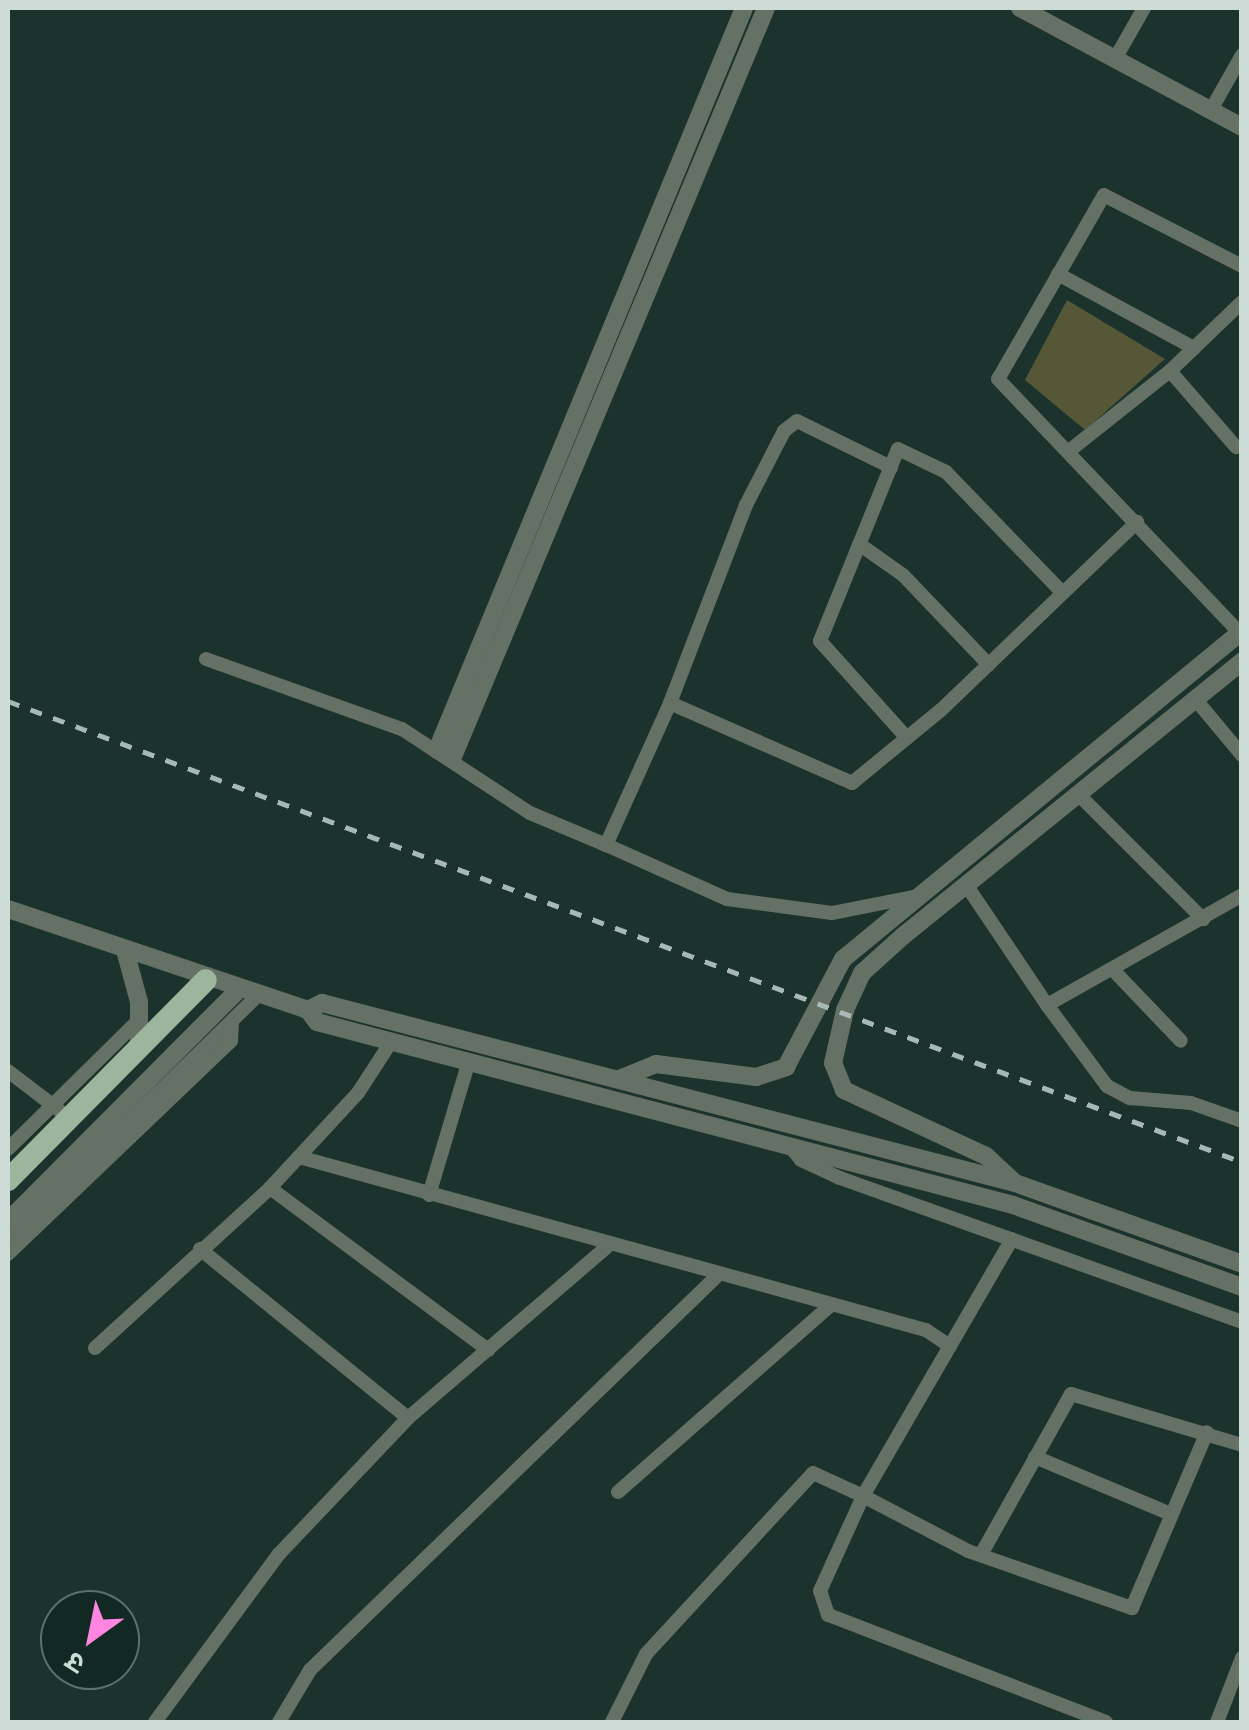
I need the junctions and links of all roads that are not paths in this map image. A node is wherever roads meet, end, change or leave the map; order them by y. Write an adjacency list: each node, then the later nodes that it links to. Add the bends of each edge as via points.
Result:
1 (744, 8): 28 (street)
2 (766, 8): 28 (street)
3 (1020, 8): 6 (street)
4 (1144, 8): 6 (street)
5 (1242, 55): 7 (street)
6 (1115, 58): 7 (street)
7 (1212, 110): 8 (street)
8 (1242, 126)
9 (1242, 266): 10 (street, via 1104,194)
10 (1058, 274): 12 (street); 15 (street, via 998,379)
11 (1242, 302): 12 (street)
12 (1194, 348): 13 (street)
13 (1170, 370): 14 (street); 15 (street)
14 (1240, 447)
15 (1069, 451): 17 (street)
16 (891, 466): 18 (street); 19 (street, via 898,449 946,472); 25 (street, via 797,421 784,431 746,505)
17 (1137, 522): 19 (street); 20 (street)
18 (860, 544): 23 (street, via 902,575); 26 (street, via 820,641)
19 (1062, 593): 23 (street)
20 (1241, 633): 32 (street)
21 (206, 659): 28 (street, via 402,729)
22 (1242, 661): 24 (street)
23 (989, 664): 26 (street)
24 (1196, 700): 27 (street); 29 (street)
25 (670, 703): 26 (street, via 852,782); 30 (street)
26 (907, 738)
27 (1242, 754)
28 (445, 755): 30 (street, via 530,813)
29 (1082, 797): 31 (street); 35 (street)
30 (606, 845): 32 (street, via 726,900 832,914)
31 (967, 886): 41 (street); 57 (street, via 862,973 834,1078 863,1103 986,1156)
32 (918, 896): 50 (street, via 843,959 799,1049 772,1075 656,1064)
33 (1241, 896): 35 (street)
34 (8, 909): 36 (street)
35 (1202, 919): 37 (street)
36 (126, 954): 38 (street); 43 (street)
37 (1115, 972): 41 (street); 45 (street)
38 (206, 980): 39 (street); 47 (main road)
39 (238, 990): 40 (street); 60 (street)
40 (258, 996): 42 (street); 44 (street)
41 (1046, 1005): 52 (street, via 1107,1086 1130,1098 1191,1103)
42 (308, 1010): 46 (street, via 317,1022); 50 (street, via 322,1003)
43 (140, 1019): 47 (street); 51 (street)
44 (232, 1022): 62 (street); 65 (street, via 231,1041)
45 (1181, 1041)
46 (391, 1042): 48 (street); 55 (street, via 358,1092)
47 (139, 1049): 51 (main road)
48 (469, 1062): 53 (street); 59 (street)
49 (8, 1071): 51 (street)
50 (618, 1079): 57 (street)
51 (61, 1112): 54 (street); 56 (main road)
52 (1242, 1121)
53 (788, 1144): 61 (street, via 801,1160 840,1178); 68 (street, via 1013,1205)
54 (8, 1149)
55 (298, 1156): 58 (street); 59 (street)
56 (8, 1180)
57 (1015, 1182): 66 (street)
58 (270, 1188): 64 (street); 73 (street)
59 (428, 1194): 63 (street)
60 (8, 1221)
61 (1012, 1239): 70 (street); 71 (street)
62 (8, 1240)
63 (607, 1247): 67 (street); 73 (street)
64 (200, 1249): 72 (street); 74 (street)
65 (8, 1254)
66 (1242, 1264)
67 (718, 1275): 69 (street); 86 (street, via 310,1670)
68 (1242, 1287)
69 (830, 1305): 71 (street, via 926,1330); 78 (street)
70 (1242, 1322)
71 (950, 1346): 79 (street)
72 (95, 1348)
73 (488, 1350): 74 (street)
74 (408, 1418): 85 (street, via 279,1554)
75 (1207, 1432): 76 (street); 77 (street, via 1071,1394); 80 (street)
76 (1242, 1445)
77 (1035, 1456): 80 (street); 81 (street)
78 (618, 1492)
79 (863, 1496): 81 (street, via 968,1552); 84 (street, via 820,1591 828,1615); 87 (street, via 813,1474 646,1654)
80 (1168, 1512): 81 (street, via 1132,1608)
81 (983, 1551)
82 (1242, 1658): 83 (street)
83 (1236, 1687): 88 (street)
84 (1097, 1721)
85 (155, 1722)
86 (279, 1722)
87 (612, 1722)
88 (1218, 1722)

